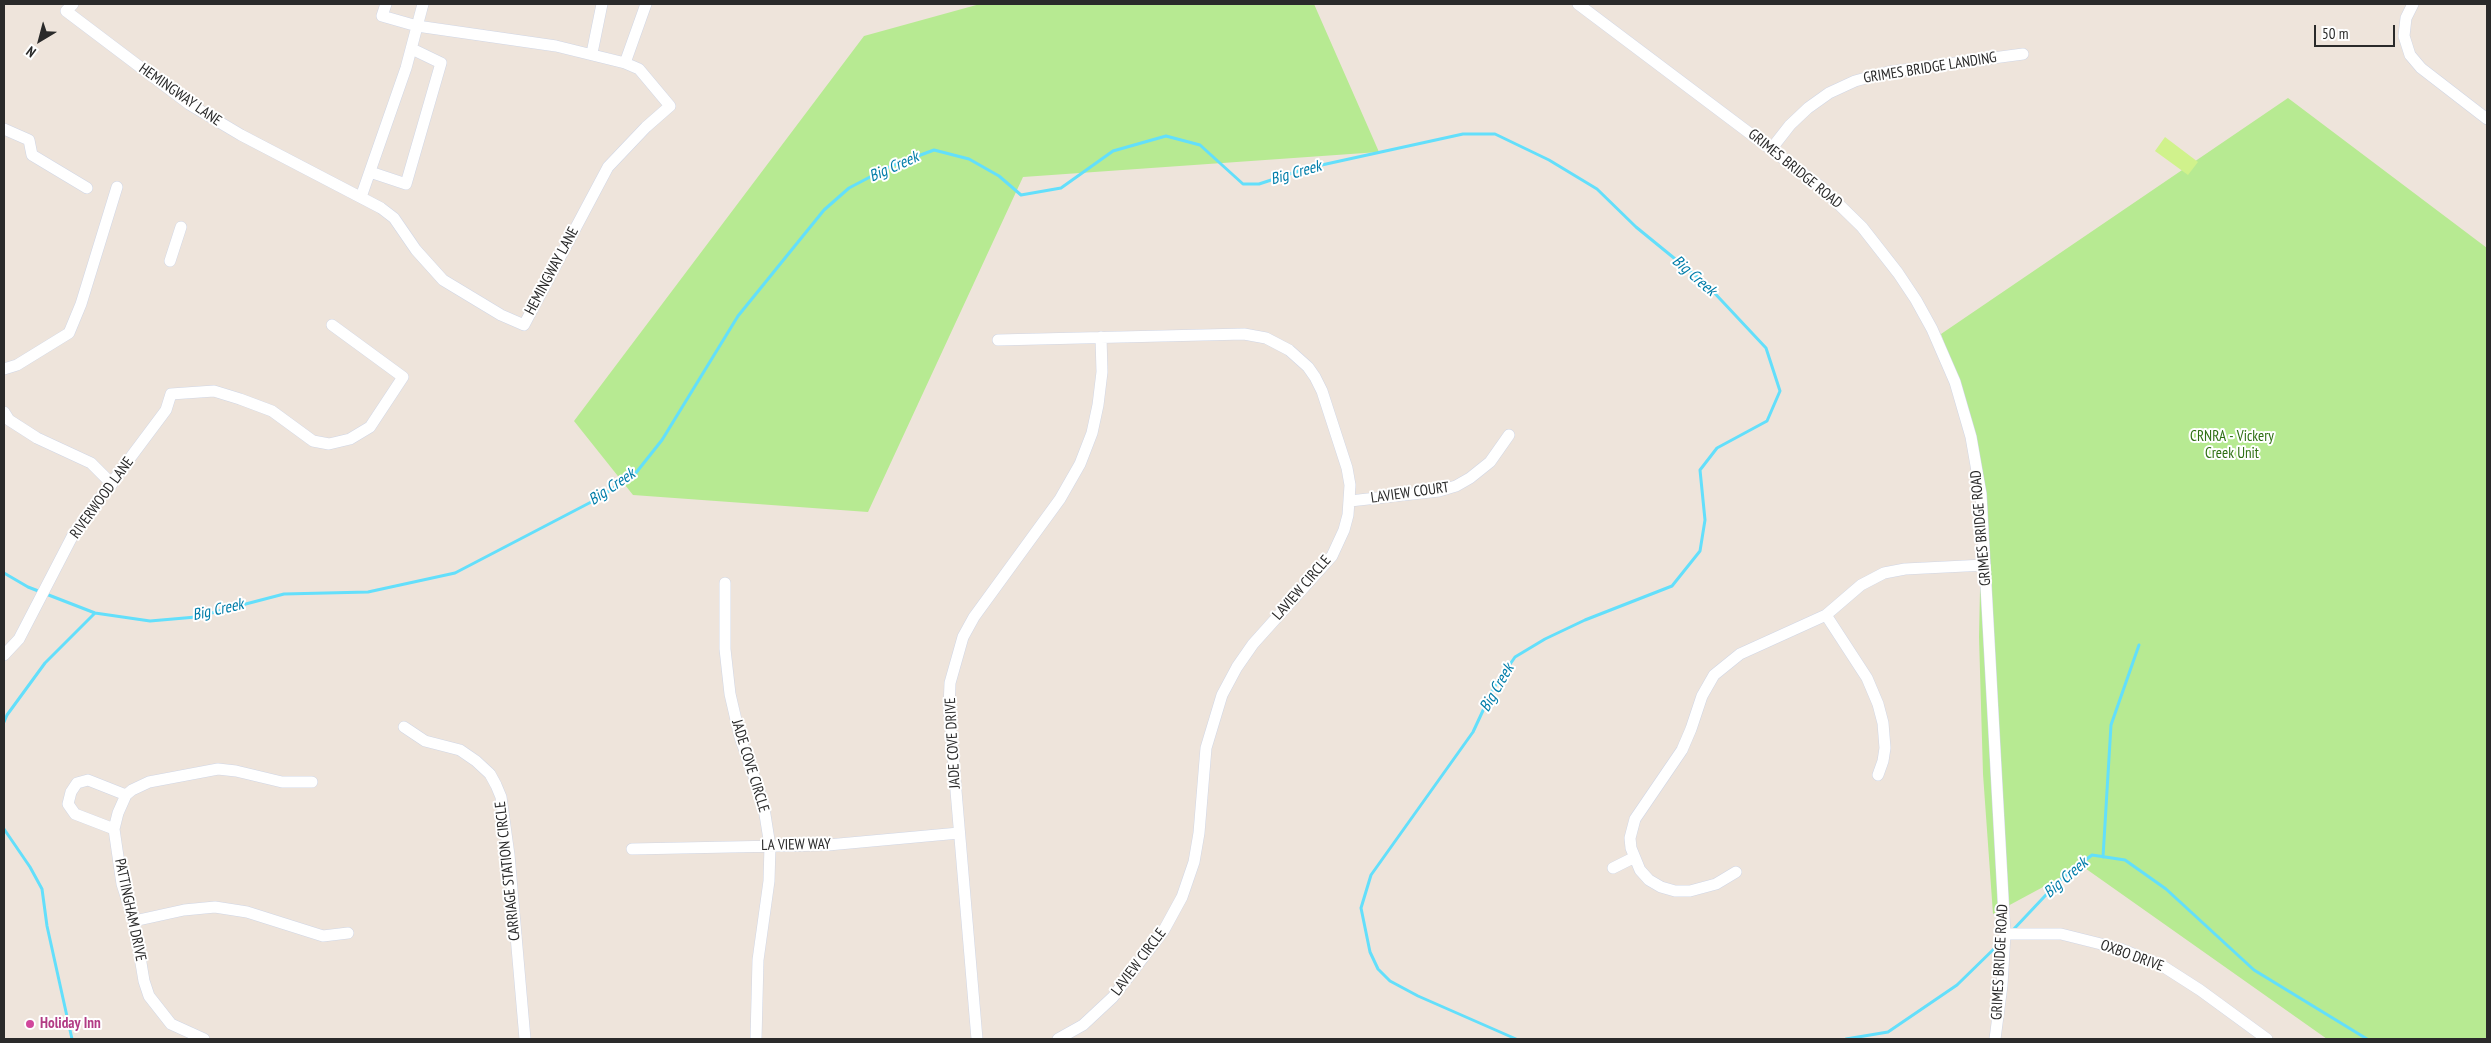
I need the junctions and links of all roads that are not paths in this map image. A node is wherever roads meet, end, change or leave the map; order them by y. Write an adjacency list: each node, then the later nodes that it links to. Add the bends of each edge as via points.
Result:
1 (73, 4): 19 (street, HEMINGWAY LANE, via 66,10 190,104 241,135)
2 (386, 4): 8 (street, HEMINGWAY LANE, via 382,16)
3 (423, 4): 8 (street)
4 (602, 4): 10 (street)
5 (646, 4): 12 (street)
6 (1578, 4): 15 (street, GRIMES BRIDGE ROAD)
7 (2413, 4): 13 (street, via 2406,18 2404,36 2410,55 2421,68)
8 (417, 26): 9 (street); 10 (street, HEMINGWAY LANE)
9 (412, 49): 16 (street); 16 (street, via 442,63 406,184)
10 (592, 53): 12 (street, HEMINGWAY LANE)
11 (2022, 54): 15 (street, GRIMES BRIDGE LANDING, via 1888,72 1855,81 1829,93 1808,108)
12 (625, 63): 19 (street, HEMINGWAY LANE, via 638,68 670,106 608,167 524,325 443,280 416,250 394,218)
13 (2487, 119)
14 (4, 129): 18 (street, via 29,140 32,155)
15 (1772, 148): 30 (street, GRIMES BRIDGE ROAD, via 1821,187 1862,228 1898,273 1932,329 1955,382 1971,437 1981,494)
16 (370, 172): 19 (street)
17 (116, 187): 25 (street, via 70,332 17,365)
18 (87, 188)
19 (361, 197)
20 (181, 227): 21 (street)
21 (170, 261)
22 (332, 325): 28 (street, RIVERWOOD LANE, via 403,377 370,427 350,439 329,444 313,440 272,411 214,391 171,394 166,410)
23 (1101, 337): 24 (street, LAVIEW CIRCLE); 29 (street, LAVIEW CIRCLE, via 1244,334 1266,338 1289,350 1308,367 1322,391 1347,468); 39 (street, JADE COVE DRIVE, via 1102,372 1098,405 1080,464 1060,499 974,617 955,660 949,708)
24 (998, 340)
25 (4, 369)
26 (4, 412): 28 (street, via 9,420 37,438 90,463)
27 (1509, 435): 29 (street, LAVIEW COURT, via 1490,462 1456,486 1439,491)
28 (112, 484): 33 (street, RIVERWOOD LANE, via 74,533 19,639)
29 (1350, 501): 53 (street, LAVIEW CIRCLE, via 1344,530 1332,556 1253,644 1222,695 1206,748 1199,833 1194,862 1182,897 1164,930 1113,997 1083,1025)
30 (1985, 565): 32 (street, via 1884,573 1861,585); 47 (street, GRIMES BRIDGE ROAD)
31 (725, 583): 40 (street, JADE COVE CIRCLE, via 725,649 730,694 740,737 763,802)
32 (1826, 615): 35 (street, via 1867,678 1878,704 1884,748); 42 (street, via 1740,654 1714,675 1702,696 1682,750 1635,819 1630,838)
33 (4, 655)
34 (404, 727): 50 (street, CARRIAGE STATION CIRCLE, via 425,741 460,750 476,761 496,785 508,855)
35 (1878, 775)
36 (312, 782): 37 (street, via 282,782 218,769 150,782)
37 (126, 795): 38 (street, PATTINGHAM DRIVE); 38 (street, via 88,780 77,783 71,792 68,804 75,814)
38 (114, 829): 45 (street, PATTINGHAM DRIVE, via 122,884)
39 (959, 833): 40 (street, LA VIEW WAY, via 828,845); 52 (street, JADE COVE DRIVE)
40 (770, 846): 41 (street, LA VIEW WAY); 51 (street, JADE COVE CIRCLE, via 769,881 758,960)
41 (632, 848)
42 (1633, 858): 43 (street); 44 (street, via 1649,880 1674,891 1690,891 1716,884)
43 (1613, 868)
44 (1736, 872)
45 (134, 921): 46 (street, via 215,907 247,912 323,936); 48 (street, PATTINGHAM DRIVE, via 149,996 171,1024)
46 (348, 933)
47 (2005, 934): 54 (street, GRIMES BRIDGE ROAD); 55 (street, OXBO DRIVE, via 2061,934 2121,949 2161,965)
48 (188, 1037): 49 (street, PATTINGHAM DRIVE)
49 (204, 1039)
50 (525, 1039)
51 (756, 1039)
52 (977, 1039)
53 (1058, 1039)
54 (1995, 1039)
55 (2267, 1039)

